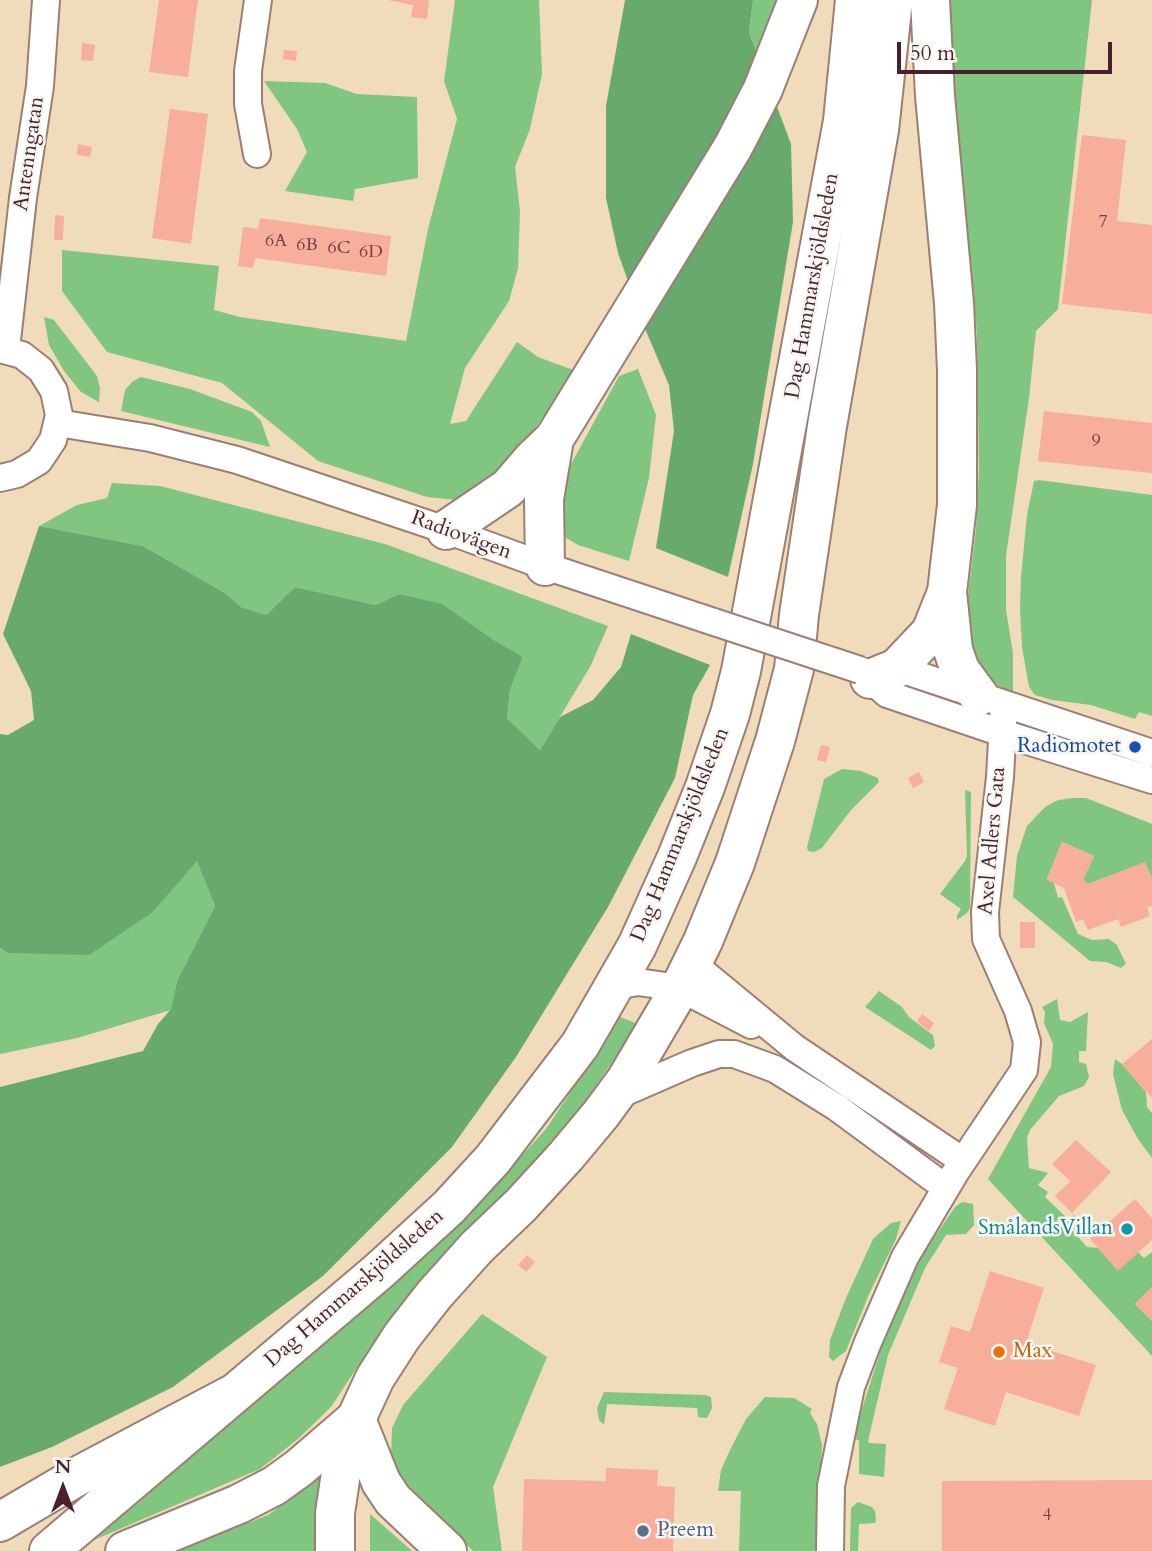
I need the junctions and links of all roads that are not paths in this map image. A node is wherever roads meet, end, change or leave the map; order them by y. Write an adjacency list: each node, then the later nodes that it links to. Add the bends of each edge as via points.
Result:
1 (46, 0): 8 (street, Antenngatan, via 40,86)
2 (258, 0): 7 (street, via 248,82)
3 (798, 0): 10 (main road, via 763,89 733,147)
4 (855, 0): 21 (main road, Dag Hammarskjöldsleden, via 843,121 741,671 705,787 637,946)
5 (893, 0): 20 (main road, Dag Hammarskjöldsleden, via 878,130 827,426 794,669 743,840)
6 (930, 0): 14 (main road, via 957,370 957,505)
7 (257, 154)
8 (3, 349): 9 (street, via 29,359 47,376 57,398)
9 (58, 423): 11 (street, via 38,461); 12 (street, Radiovägen, via 150,438 237,460)
10 (554, 439): 12 (main road, via 508,488); 13 (main road, via 544,499)
11 (0, 478)
12 (446, 530): 13 (street, Radiovägen)
13 (545, 566): 15 (street, Radiovägen, bridge)
14 (947, 592): 15 (main road, via 931,632); 16 (main road, via 953,650 960,670)
15 (876, 672): 16 (street); 17 (street, via 887,694)
16 (991, 700): 17 (street, Axel Adlers Gata); 18 (street)
17 (1002, 733): 19 (street); 23 (street, Axel Adlers Gata, via 986,939 1027,1042 1024,1070)
18 (1152, 753)
19 (1152, 780)
20 (686, 975): 21 (street); 22 (main road, Dag Hammarskjöldsleden); 23 (street)
21 (615, 986): 25 (main road, Dag Hammarskjöldsleden, via 544,1094 449,1207)
22 (613, 1098): 24 (street, via 692,1063 734,1054 775,1069 836,1107); 26 (main road, Dag Hammarskjöldsleden, via 402,1336)
23 (963, 1161): 24 (street, Axel Adlers Gata)
24 (946, 1188): 32 (street, Axel Adlers Gata, via 905,1257 851,1387 831,1486)
25 (231, 1395): 27 (main road); 28 (main road)
26 (356, 1419): 29 (main road, via 274,1486); 30 (main road, Dag Hammarskjöldsleden, via 341,1473); 31 (main road, via 393,1500)
27 (0, 1522)
28 (49, 1551)
29 (125, 1551)
30 (335, 1551)
31 (447, 1551)
32 (830, 1551)

